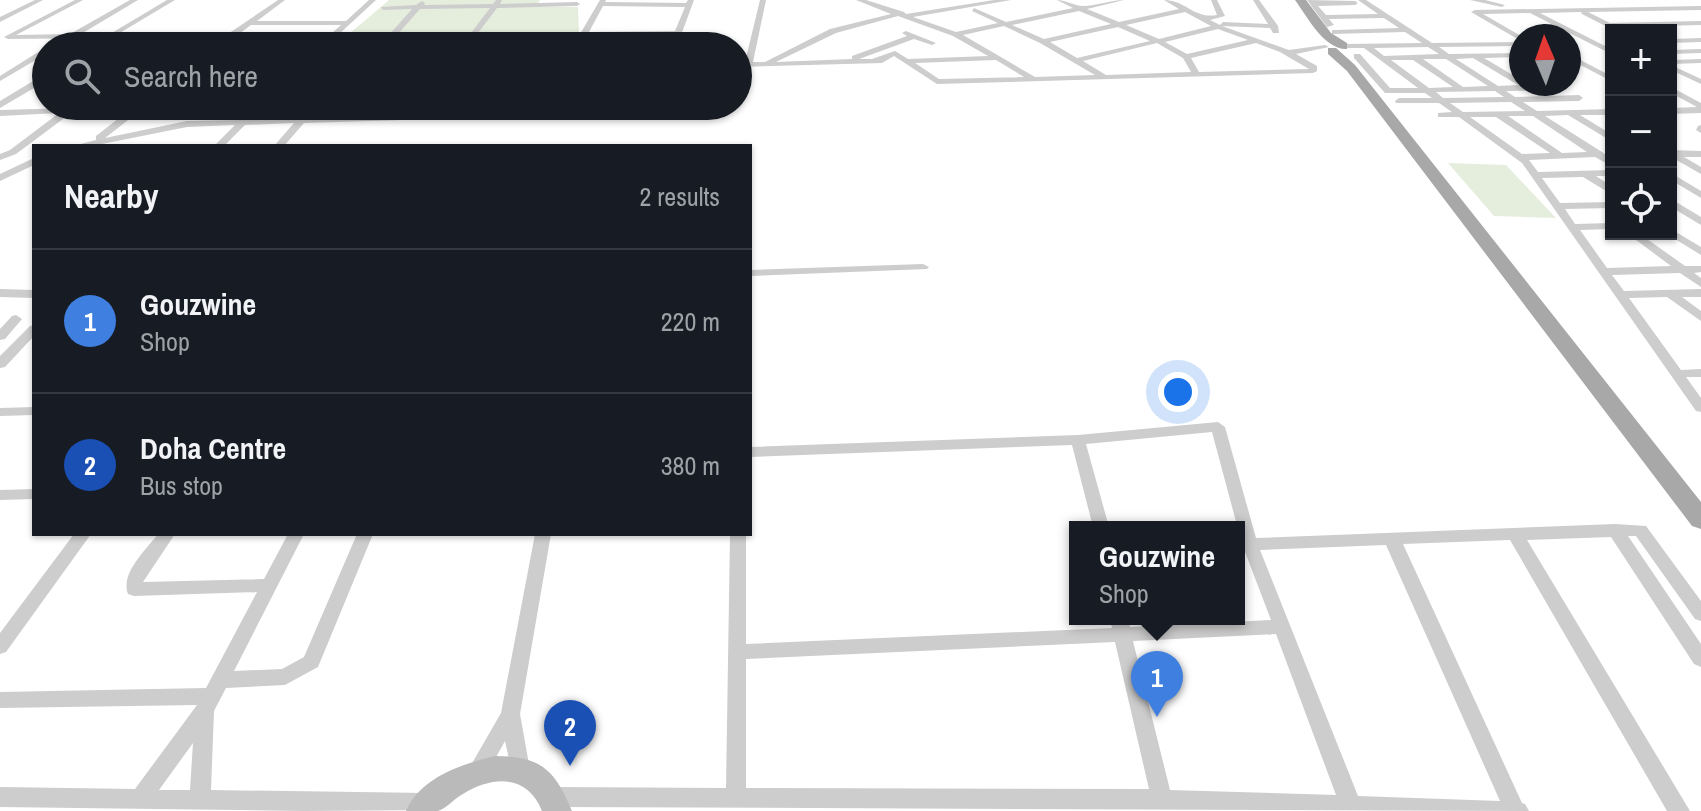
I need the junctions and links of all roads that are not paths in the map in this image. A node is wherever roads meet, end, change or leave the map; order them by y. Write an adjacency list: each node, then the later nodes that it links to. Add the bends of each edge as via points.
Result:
1 (40, 0): 43 (street)
2 (80, 0): 67 (street)
3 (135, 0): 54 (street)
4 (172, 0): 55 (street)
5 (282, 0): 44 (street)
6 (373, 0): 45 (street)
7 (425, 0): 29 (street)
8 (763, 0): 80 (street)
9 (859, 0): 39 (street)
10 (933, 0): 30 (street)
11 (1000, 0): 30 (street)
12 (1060, 0): 32 (street)
13 (1121, 0): 32 (street)
14 (1167, 0): 36 (street)
15 (1214, 0): 42 (street, via 1221,16)
16 (1256, 0): 52 (street)
17 (1300, 0): 79 (main road)
18 (1461, 0): 26 (street)
19 (1676, 0): 34 (street)
20 (1538, 1): 33 (street); 37 (street)
21 (602, 2): 22 (street); 60 (street)
22 (666, 2): 23 (street)
23 (690, 2): 61 (street)
24 (1312, 2): 25 (street); 41 (street)
25 (1358, 2): 40 (street)
26 (1480, 2): 33 (street); 38 (street)
27 (497, 3): 28 (street); 29 (street); 59 (street)
28 (577, 4)
29 (418, 7): 31 (street); 58 (street)
30 (957, 7): 39 (street)
31 (383, 8)
32 (1084, 8): 46 (street); 48 (street)
33 (1523, 9): 37 (street); 38 (street); 73 (street); 76 (street)
34 (1699, 9): 37 (street)
35 (974, 10): 48 (street)
36 (1186, 10): 42 (street); 46 (street)
37 (1579, 10): 49 (street)
38 (1475, 12): 63 (street)
39 (905, 14): 64 (street); 101 (street, via 833,31)
40 (1385, 16): 41 (street); 53 (street)
41 (1324, 17): 79 (street)
42 (1205, 19): 51 (street)
43 (0, 20)
44 (249, 23): 45 (street); 56 (street)
45 (347, 23): 57 (street)
46 (1123, 23): 68 (street); 69 (street)
47 (1701, 23): 50 (street)
48 (1007, 24): 64 (street); 69 (street)
49 (1607, 24)
50 (1655, 24)
51 (1216, 25): 52 (street); 68 (street); 70 (street)
52 (1274, 26): 83 (street)
53 (1406, 30): 77 (street); 79 (street)
54 (78, 32)
55 (117, 32)
56 (236, 32)
57 (337, 32)
58 (396, 32)
59 (476, 32)
60 (585, 32)
61 (679, 32)
62 (904, 32): 65 (street)
63 (1509, 33)
64 (956, 34): 91 (street)
65 (914, 36): 75 (street); 97 (street)
66 (32, 38): 67 (street)
67 (4, 39)
68 (1158, 40): 87 (street); 94 (street)
69 (1043, 41): 94 (street)
70 (1256, 41): 83 (street); 87 (street)
71 (1677, 41): 78 (street)
72 (1509, 42): 77 (street)
73 (1592, 42): 74 (street); 76 (street); 81 (street)
74 (1605, 42)
75 (932, 43)
76 (1582, 43): 84 (street)
77 (1430, 46): 79 (street); 89 (street)
78 (1701, 46): 82 (street)
79 (1342, 47): 83 (street); 88 (street); 200 (main road)
80 (752, 50)
81 (1605, 51)
82 (1677, 51)
83 (1288, 53): 103 (street, via 1315,70)
84 (1605, 53)
85 (1506, 55): 86 (street); 90 (street)
86 (1475, 56): 89 (street); 106 (street)
87 (1186, 57): 103 (street)
88 (1382, 57): 92 (street); 114 (street); 114 (street, via 1357,56 1386,90)
89 (1447, 57): 92 (street); 112 (street)
90 (1509, 57)
91 (1000, 58): 95 (street); 108 (street)
92 (1416, 58): 115 (street)
93 (32, 60): 107 (street)
94 (1077, 60): 105 (street)
95 (909, 61): 97 (street, via 893,53 874,61); 108 (street, via 937,82)
96 (1701, 61): 99 (street)
97 (847, 62): 101 (street)
98 (1581, 63): 104 (street)
99 (1677, 63)
100 (752, 64): 101 (street)
101 (767, 64)
102 (1677, 68): 109 (street)
103 (1197, 76): 105 (street)
104 (1605, 76)
105 (1104, 77): 108 (street)
106 (1509, 77)
107 (0, 79)
108 (1033, 79)
109 (1701, 83): 111 (street)
110 (32, 85): 122 (street)
111 (1677, 86)
112 (1495, 88): 113 (street); 115 (street); 119 (street)
113 (1509, 88)
114 (1427, 90): 115 (street); 121 (street)
115 (1461, 90)
116 (1677, 90): 123 (street)
117 (1576, 96): 118 (street)
118 (1579, 98): 119 (street); 126 (street)
119 (1514, 100): 121 (street); 131 (street)
120 (1399, 101): 121 (street)
121 (1442, 101): 129 (street)
122 (2, 103)
123 (1701, 105): 124 (street)
124 (1677, 110)
125 (32, 112): 127 (street)
126 (1605, 112)
127 (0, 113)
128 (1569, 113): 131 (street); 132 (street); 138 (street)
129 (1461, 114): 130 (street); 133 (street); 151 (street)
130 (1498, 114): 131 (street); 145 (street)
131 (1536, 114): 148 (street)
132 (1605, 114)
133 (1441, 115)
134 (55, 120): 147 (street)
135 (122, 120): 139 (street)
136 (302, 120): 137 (street); 142 (street)
137 (243, 121): 139 (street, via 177,125); 141 (street)
138 (1605, 134)
139 (95, 141): 140 (street)
140 (85, 144)
141 (221, 144)
142 (281, 144)
143 (1677, 154): 144 (street)
144 (1701, 154)
145 (1559, 155): 149 (street); 151 (street)
146 (1677, 156): 154 (street, via 1701,171)
147 (0, 157)
148 (1605, 157)
149 (1605, 158)
150 (1605, 158): 151 (street)
151 (1522, 159): 156 (street)
152 (32, 162): 157 (street)
153 (1605, 173): 155 (street)
154 (1677, 173)
155 (1585, 174): 156 (street); 159 (street)
156 (1536, 175): 165 (street)
157 (0, 178)
158 (1677, 178): 160 (street)
159 (1605, 187)
160 (1701, 195)
161 (1677, 203): 162 (street)
162 (1701, 203)
163 (1594, 205): 164 (street); 165 (street); 167 (street)
164 (1605, 205)
165 (1558, 206): 170 (street)
166 (1677, 207): 168 (street)
167 (1605, 213)
168 (1701, 222)
169 (1605, 226): 170 (street)
170 (1574, 227): 177 (street)
171 (1677, 236): 173 (street)
172 (1641, 240): 176 (street)
173 (1701, 252)
174 (923, 267): 178 (street)
175 (1701, 269): 176 (street)
176 (1683, 270): 177 (street); 179 (street)
177 (1607, 272): 184 (street)
178 (752, 273)
179 (1701, 283)
180 (0, 293): 182 (street)
181 (1701, 293): 183 (street)
182 (32, 294)
183 (1670, 294): 184 (street); 185 (street)
184 (1621, 295): 193 (street)
185 (1701, 317)
186 (16, 319): 188 (street)
187 (32, 330): 189 (street)
188 (0, 336)
189 (6, 350): 190 (street)
190 (0, 364)
191 (1684, 373): 192 (street)
192 (1701, 373)
193 (1701, 408)
194 (32, 411): 195 (street)
195 (0, 412)
196 (1078, 440): 197 (street); 201 (street); 202 (street, via 1218,427)
197 (752, 452)
198 (32, 494): 199 (street)
199 (0, 495)
200 (1701, 520)
201 (1099, 521)
202 (1244, 521)
203 (1245, 526): 213 (street)
204 (1615, 530): 211 (street); 215 (street, via 1640,530); 220 (street)
205 (82, 536): 218 (street)
206 (166, 536): 214 (street, via 135,578 134,589)
207 (295, 536): 214 (street)
208 (364, 536): 221 (street, via 311,662 285,677)
209 (543, 536): 223 (street)
210 (738, 536): 219 (street)
211 (1516, 536): 212 (street); 235 (street)
212 (1392, 539): 213 (street); 234 (street)
213 (1250, 544): 217 (street)
214 (269, 585): 221 (street)
215 (1701, 614)
216 (1121, 626): 217 (street); 219 (street); 231 (street)
217 (1280, 627): 232 (street)
218 (0, 647)
219 (739, 652): 228 (street)
220 (1701, 659)
221 (211, 696): 222 (street); 227 (street); 229 (street)
222 (0, 700)
223 (510, 714): 224 (street); 225 (street)
224 (520, 770): 225 (main road); 230 (main road, via 540,780)
225 (477, 772): 233 (main road, via 442,789)
226 (0, 797): 227 (street)
227 (141, 798): 229 (street)
228 (736, 798): 230 (street); 231 (street)
229 (200, 799): 233 (street)
230 (555, 804)
231 (1164, 805): 232 (street)
232 (1351, 806): 234 (street)
233 (424, 807)
234 (1517, 811)
235 (1679, 811)

